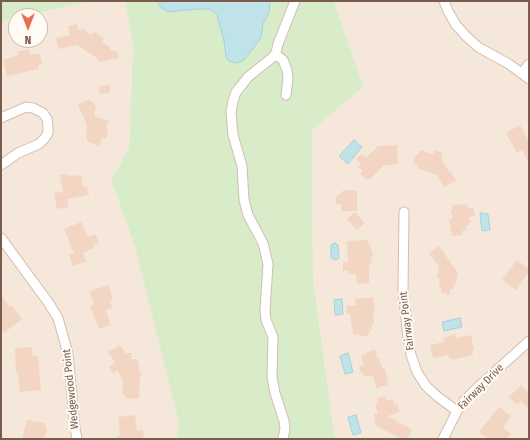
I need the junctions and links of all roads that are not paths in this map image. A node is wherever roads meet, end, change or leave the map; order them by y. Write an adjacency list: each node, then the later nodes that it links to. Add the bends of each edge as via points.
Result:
1 (295, 1): 3 (street)
2 (444, 1): 5 (street, via 456,25 466,36 478,47)
3 (275, 54): 6 (street, via 283,60 288,70); 14 (street, via 248,77 236,92 231,118 242,166 244,200 268,264 265,311 273,337 272,377 274,393 284,421)
4 (529, 64): 5 (street)
5 (525, 76)
6 (286, 95)
7 (1, 118): 8 (street, via 26,108 33,108 43,113 47,119 48,133 39,144 18,152)
8 (1, 165)
9 (404, 212): 12 (street, Fairway Point, via 403,278 411,355 417,372 426,386)
10 (1, 238): 13 (street, Wedgewood Point, via 58,318 68,354)
11 (529, 341): 12 (street, Fairway Drive, via 478,387)
12 (457, 411): 15 (street, Fairway Drive)
13 (77, 439)
14 (283, 439)
15 (443, 439)

